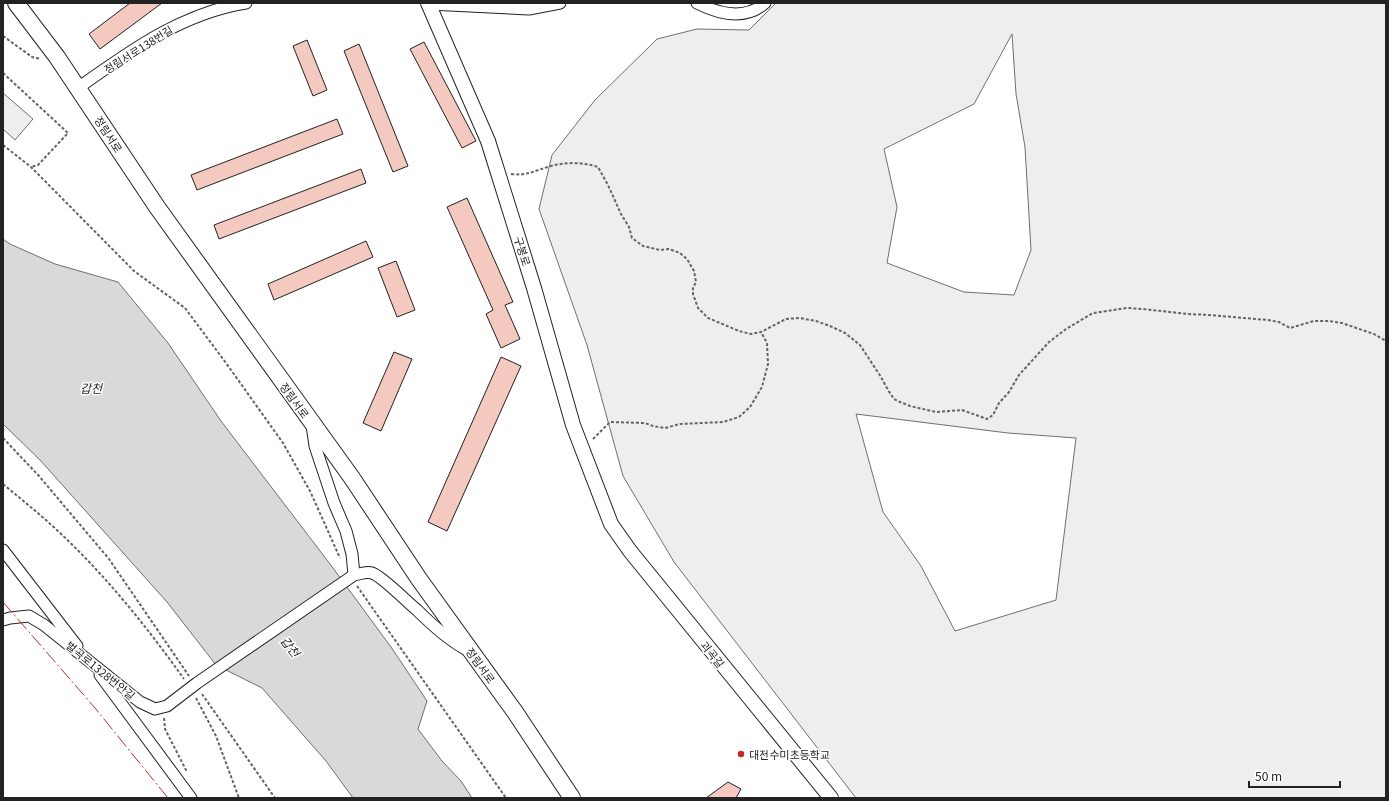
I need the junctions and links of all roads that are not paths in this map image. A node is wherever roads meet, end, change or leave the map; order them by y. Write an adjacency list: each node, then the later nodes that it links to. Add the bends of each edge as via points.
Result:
1 (16, 3): 7 (main road, 정림서로)
2 (246, 3): 7 (street, 정림서로138번길, via 229,6 166,29 128,52)
3 (560, 3): 6 (street, via 529,9)
4 (698, 3): 5 (street, via 725,13 744,14)
5 (765, 3)
6 (429, 4): 9 (street, 구봉로, via 488,140 573,425)
7 (78, 88): 8 (main road, 정림서로, via 157,207)
8 (311, 423): 11 (street, via 315,446 352,554); 13 (main road, 정림서로, via 352,478)
9 (603, 505): 17 (street, 괴곡길, via 611,524 630,552)
10 (3, 550): 14 (street)
11 (351, 578): 13 (street, via 367,572 373,573 459,646); 14 (street, 벌곡로1328번안길, via 167,706 155,709 140,702)
12 (3, 620): 14 (street, 벌곡로1328번안길, via 29,616)
13 (472, 653): 16 (main road, 정림서로)
14 (88, 660): 15 (street)
15 (191, 798)
16 (572, 798)
17 (831, 798)

